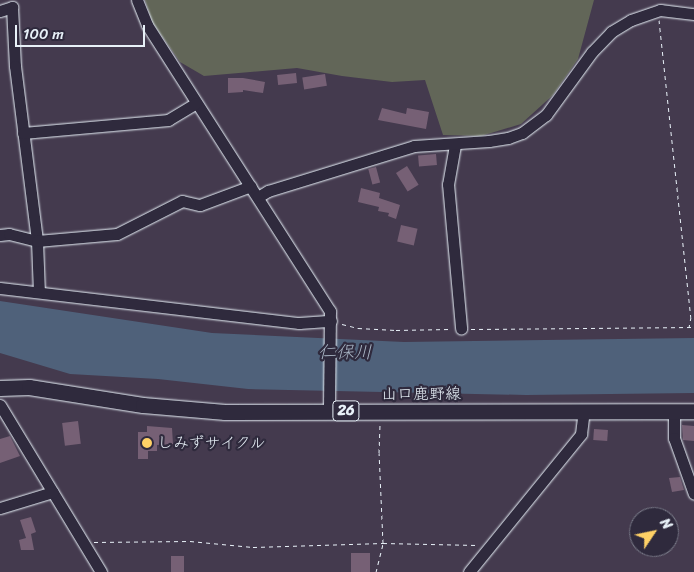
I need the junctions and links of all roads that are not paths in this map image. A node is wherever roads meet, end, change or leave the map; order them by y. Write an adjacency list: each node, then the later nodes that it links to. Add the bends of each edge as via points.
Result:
1 (137, 0): 5 (street, via 147,25)
2 (660, 5): 4 (street); 7 (street, via 611,32 536,124 508,138)
3 (0, 11): 6 (street, via 12,7)
4 (694, 14)
5 (196, 103): 6 (street, via 168,120); 8 (street)
6 (23, 133): 11 (street)
7 (455, 145): 9 (street, via 414,146 395,151 268,191); 15 (street, via 448,184)
8 (252, 186): 9 (street); 11 (street, via 200,205 182,201 117,234)
9 (258, 197): 14 (street, via 324,298)
10 (0, 235): 11 (street)
11 (37, 241): 13 (street)
12 (0, 288): 13 (street)
13 (39, 292): 14 (street, via 219,316 299,324)
14 (331, 323): 18 (street)
15 (461, 328)
16 (0, 388): 18 (main road, 山口鹿野線 / 26, via 29,387 188,410 225,412)
17 (0, 404): 23 (street)
18 (329, 404): 19 (main road, 山口鹿野線 / 26, via 381,412)
19 (584, 410): 20 (main road, 山口鹿野線 / 26); 26 (street, via 581,434)
20 (674, 411): 21 (main road, 山口鹿野線 / 26); 22 (street, via 674,438)
21 (694, 411)
22 (693, 488)
23 (53, 492): 24 (street); 25 (street)
24 (0, 508)
25 (101, 572)
26 (469, 572)

